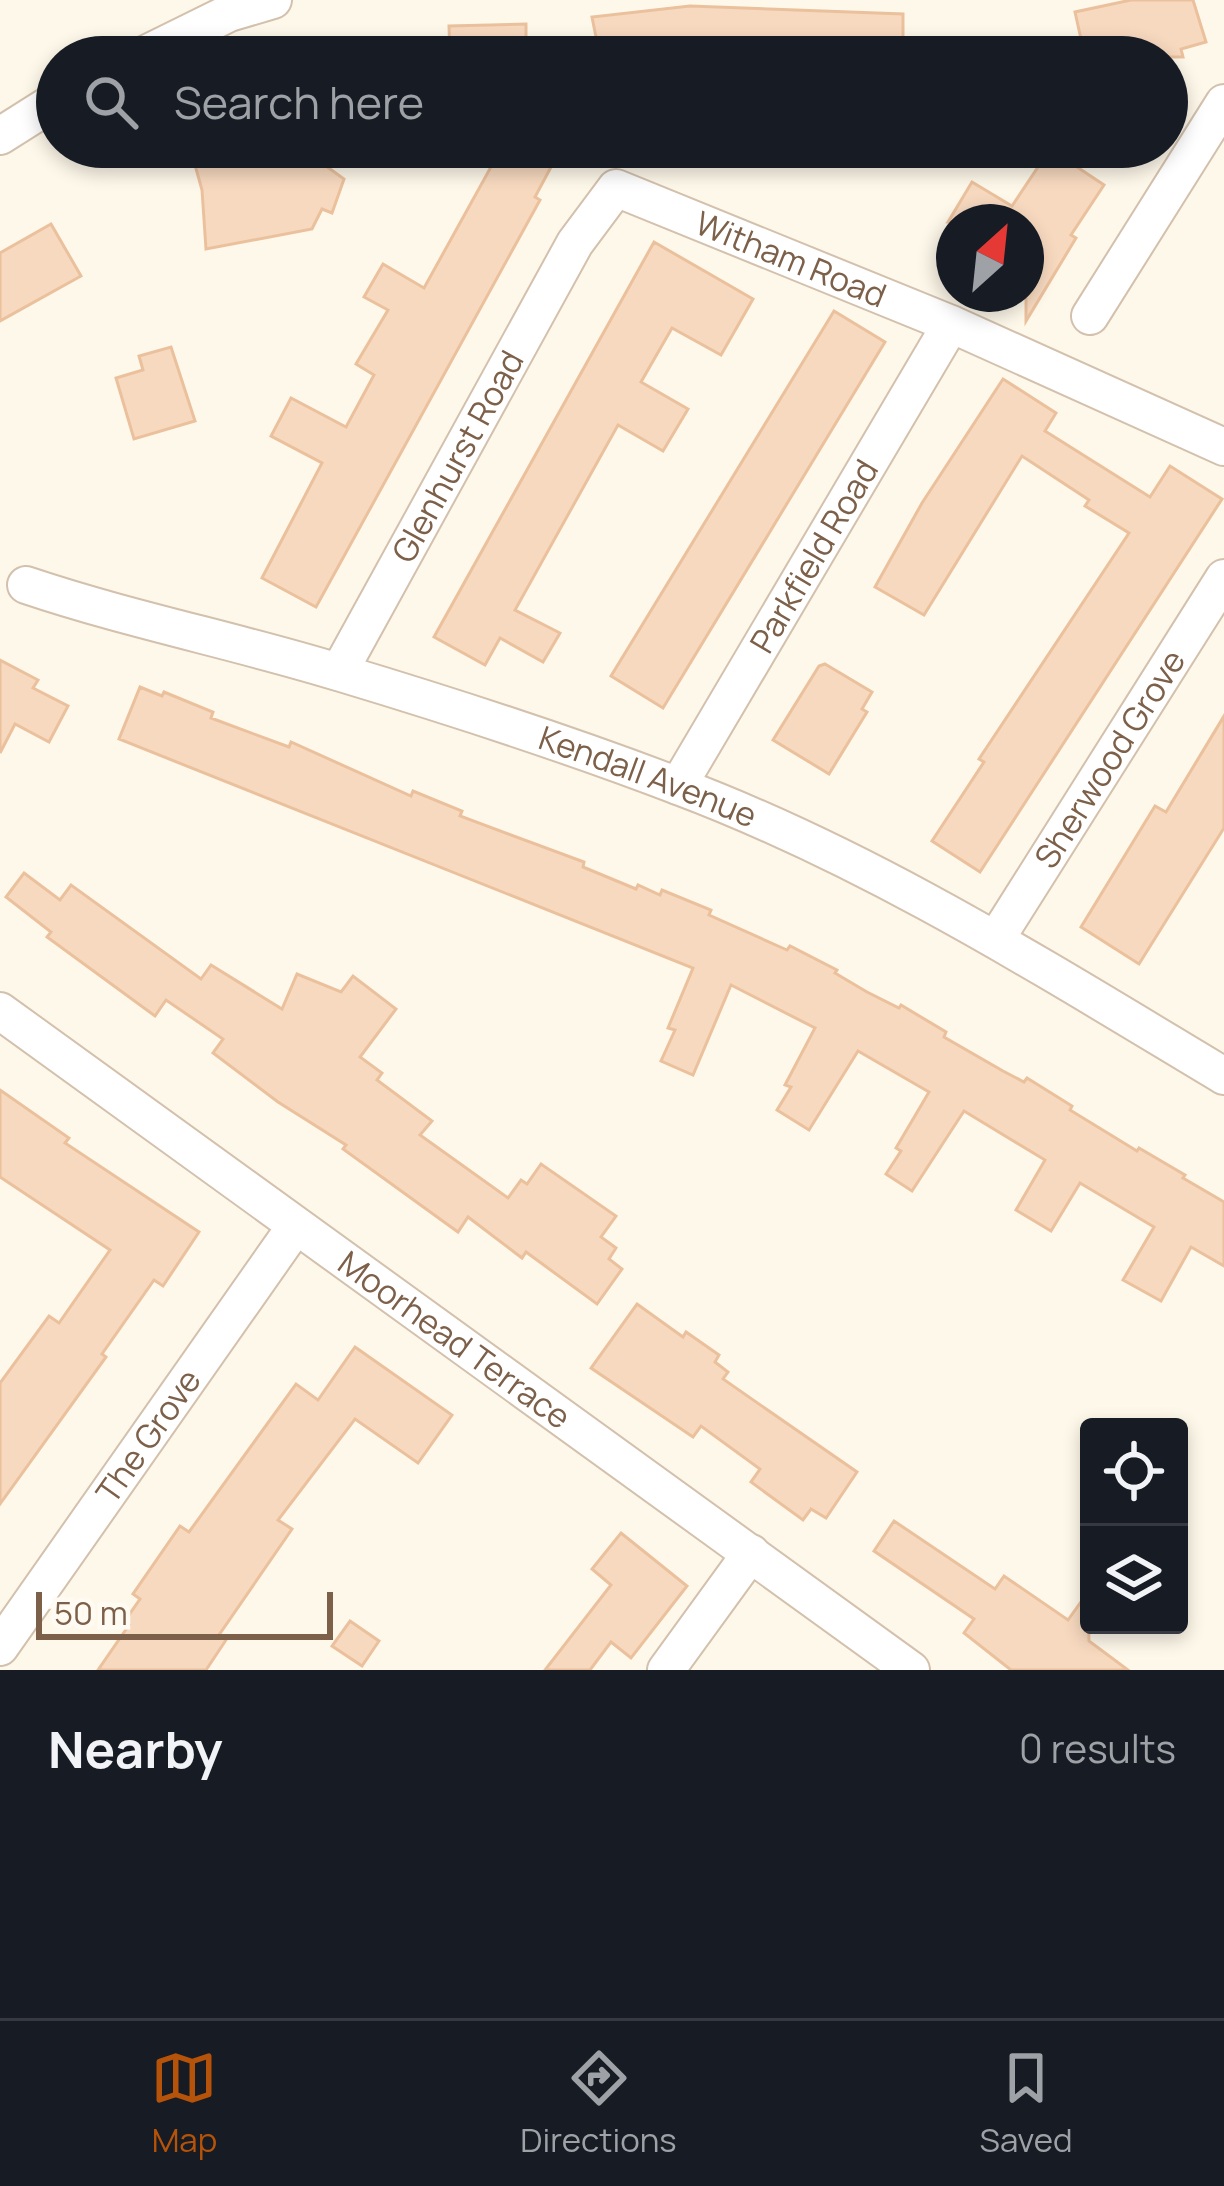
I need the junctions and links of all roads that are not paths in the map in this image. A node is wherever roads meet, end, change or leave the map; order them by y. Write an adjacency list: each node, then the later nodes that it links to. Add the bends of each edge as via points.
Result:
1 (273, 0): 2 (street)
2 (182, 36)
3 (1224, 103): 6 (street)
4 (36, 113): 5 (street)
5 (0, 136)
6 (1188, 160)
7 (1183, 168): 9 (street)
8 (575, 243): 10 (street, Witham Road, via 616,188); 14 (street, Glenhurst Road)
9 (1090, 316)
10 (951, 324): 11 (street, Witham Road); 15 (street, Parkfield Road)
11 (1224, 447)
12 (1224, 578): 16 (street, Sherwood Grove)
13 (26, 585): 14 (street, Kendall Avenue)
14 (339, 673): 15 (street, Kendall Avenue)
15 (678, 786): 16 (street, Kendall Avenue, via 821,846)
16 (996, 939): 18 (street, Kendall Avenue)
17 (0, 1011): 19 (street, Moorhead Terrace)
18 (1224, 1076)
19 (296, 1227): 20 (street, Moorhead Terrace); 21 (street, The Grove)
20 (751, 1553): 22 (street); 23 (street, Moorhead Terrace)
21 (0, 1647)
22 (666, 1670)
23 (911, 1670)

